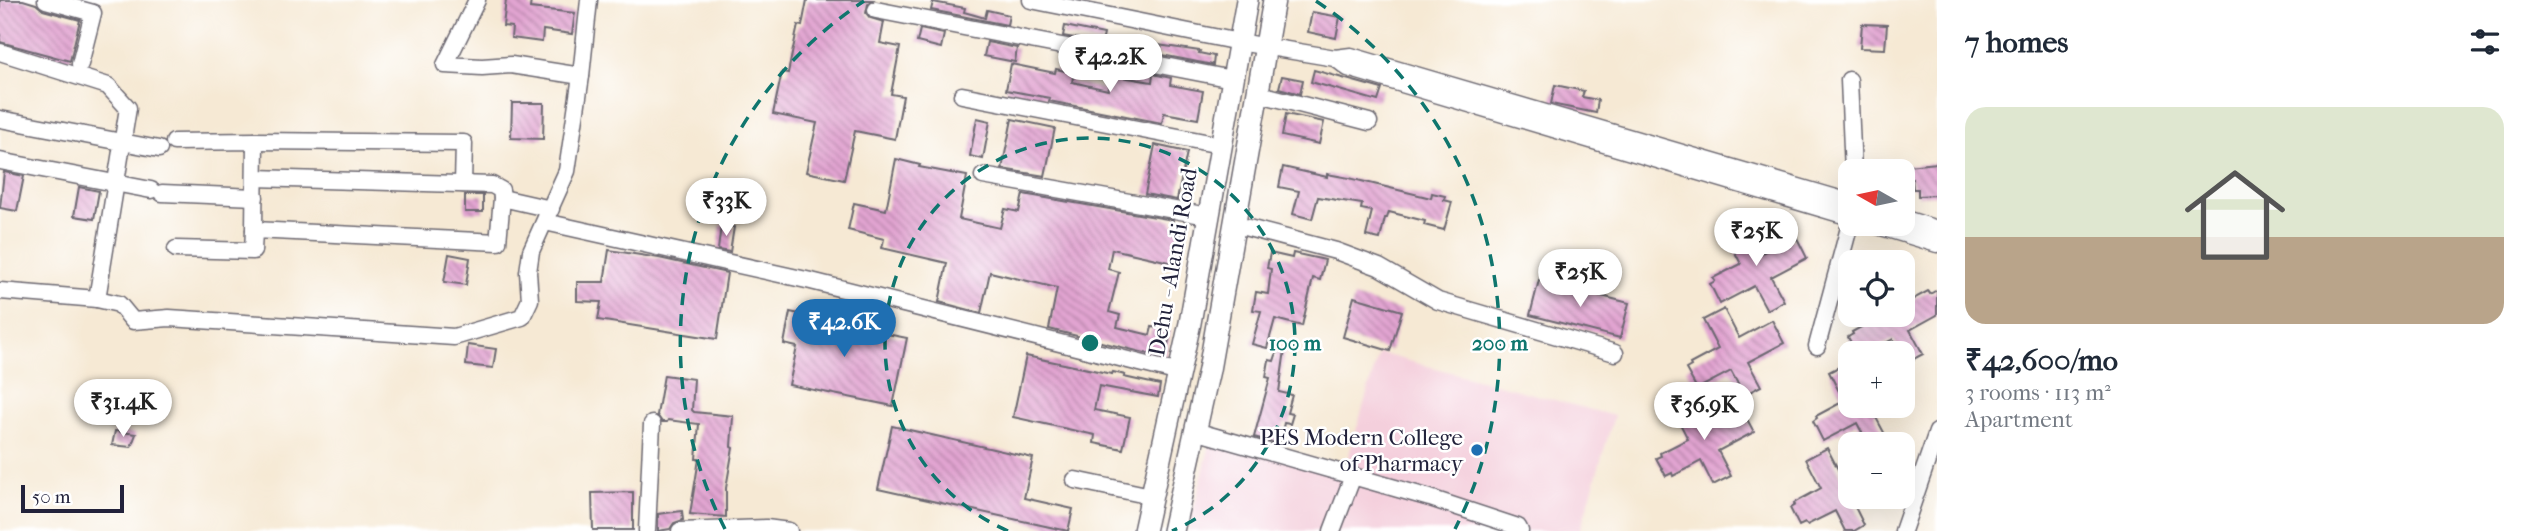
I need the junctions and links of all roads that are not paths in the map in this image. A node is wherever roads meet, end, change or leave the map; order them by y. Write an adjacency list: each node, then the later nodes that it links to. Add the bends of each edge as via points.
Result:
1 (46, 0): 11 (street, via 93,13)
2 (477, 0): 12 (street, via 445,65 511,65)
3 (589, 0): 12 (street)
4 (1031, 0): 8 (street)
5 (1247, 0): 8 (main road, Dehu - Alandi Road)
6 (1273, 0): 9 (main road)
7 (876, 10): 13 (street)
8 (1239, 42): 9 (street); 13 (main road, Dehu - Alandi Road)
9 (1265, 46): 15 (street, via 1335,58 1351,56); 16 (main road)
10 (0, 52): 21 (street, via 108,86 128,108)
11 (80, 64)
12 (581, 76): 35 (street, via 566,171)
13 (1232, 79): 23 (main road, Dehu - Alandi Road)
14 (1849, 80): 25 (street)
15 (1429, 85): 33 (street); 34 (street)
16 (1256, 93): 19 (street); 38 (main road)
17 (962, 94): 23 (street)
18 (0, 119): 21 (street)
19 (1369, 122)
20 (255, 141): 22 (street); 28 (street); 30 (street, via 464,143)
21 (123, 142): 24 (street); 29 (street)
22 (174, 142)
23 (1220, 145): 36 (main road, Dehu - Alandi Road)
24 (159, 149)
25 (1852, 159)
26 (0, 161): 29 (street)
27 (983, 176): 36 (street)
28 (255, 178): 30 (street); 31 (street)
29 (116, 183): 31 (street, via 157,192); 46 (street)
30 (463, 184): 32 (street, via 492,185 501,190)
31 (254, 197): 40 (street)
32 (502, 198): 35 (street); 40 (street, via 498,242)
33 (1838, 199)
34 (1838, 214)
35 (548, 215): 46 (street, via 531,251 530,300 522,317 454,337 169,318 133,321 119,304); 49 (street)
36 (1208, 216): 49 (main road, Dehu - Alandi Road)
37 (1915, 222): 39 (street)
38 (1233, 224): 48 (street, via 1336,251 1402,279 1438,301); 51 (main road)
39 (1937, 229)
40 (254, 230): 44 (street, via 253,251)
41 (1847, 236): 47 (street)
42 (1911, 236): 43 (street)
43 (1937, 244)
44 (176, 249)
45 (0, 291): 46 (street)
46 (97, 299)
47 (1817, 346)
48 (1615, 353)
49 (1180, 373): 55 (main road, Dehu - Alandi Road)
50 (652, 424): 56 (street)
51 (1195, 430): 53 (street); 60 (main road)
52 (1937, 432): 63 (street)
53 (1353, 476): 61 (street); 62 (street)
54 (1075, 480): 55 (street)
55 (1151, 496): 59 (main road, Dehu - Alandi Road)
56 (647, 531)
57 (682, 531): 58 (street)
58 (789, 531)
59 (1143, 531)
60 (1173, 531)
61 (1332, 531)
62 (1520, 531)
63 (1903, 531)

